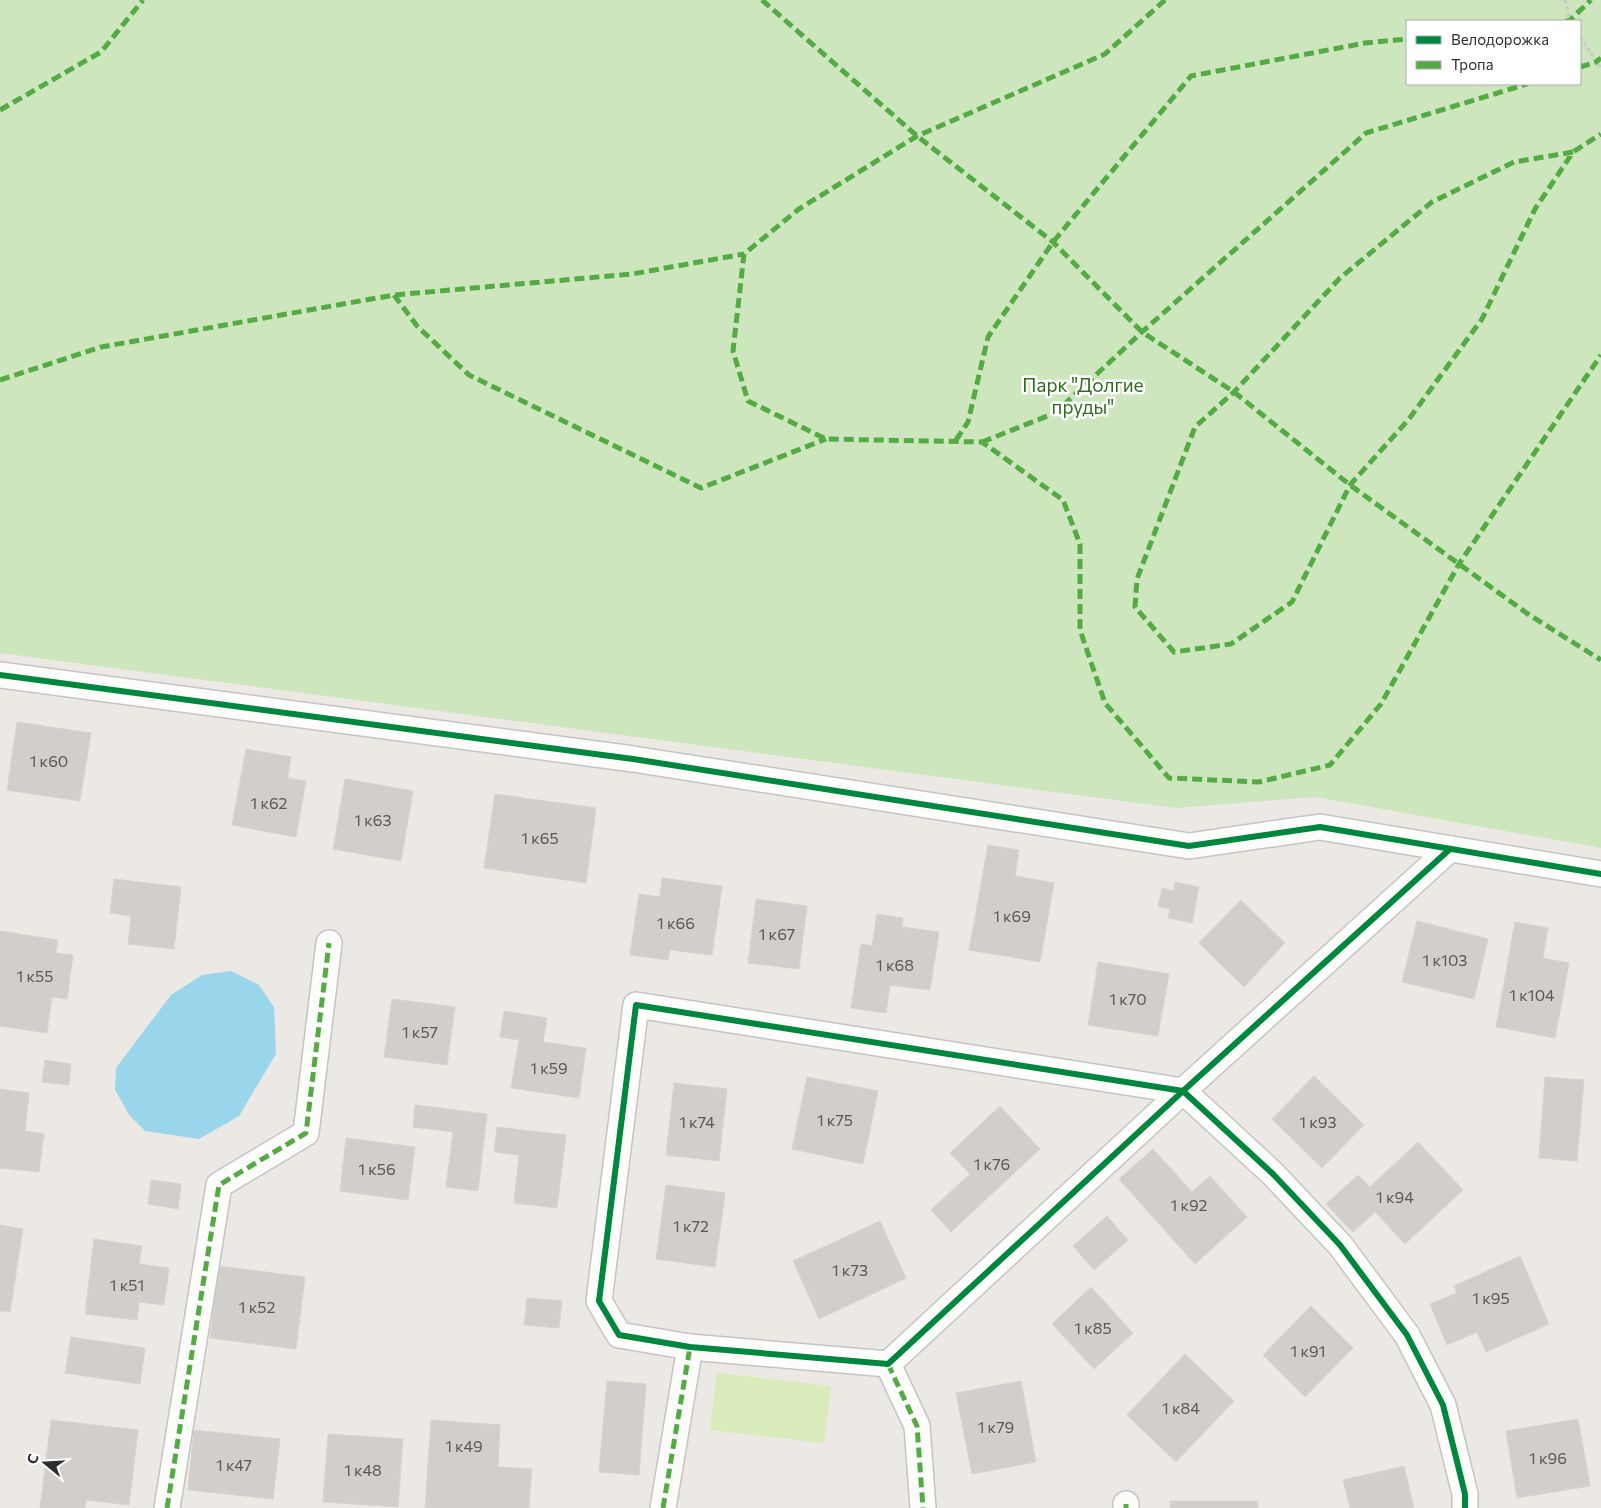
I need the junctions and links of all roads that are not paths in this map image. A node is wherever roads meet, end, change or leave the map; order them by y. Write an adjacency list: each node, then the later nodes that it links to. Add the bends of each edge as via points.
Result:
1 (0, 675): 2 (street, via 634,759 1189,846 1320,827)
2 (1450, 848): 3 (street); 5 (street)
3 (1601, 874)
4 (329, 943): 8 (street, via 306,1133 219,1185)
5 (1183, 1091): 6 (street, via 636,1005 599,1300 619,1335); 7 (street); 11 (street, via 1273,1174 1340,1245 1407,1335 1443,1405 1465,1494)
6 (690, 1347): 7 (street); 9 (street)
7 (888, 1364): 10 (street, via 917,1426)
8 (167, 1508)
9 (663, 1508)
10 (923, 1508)
11 (1465, 1508)

